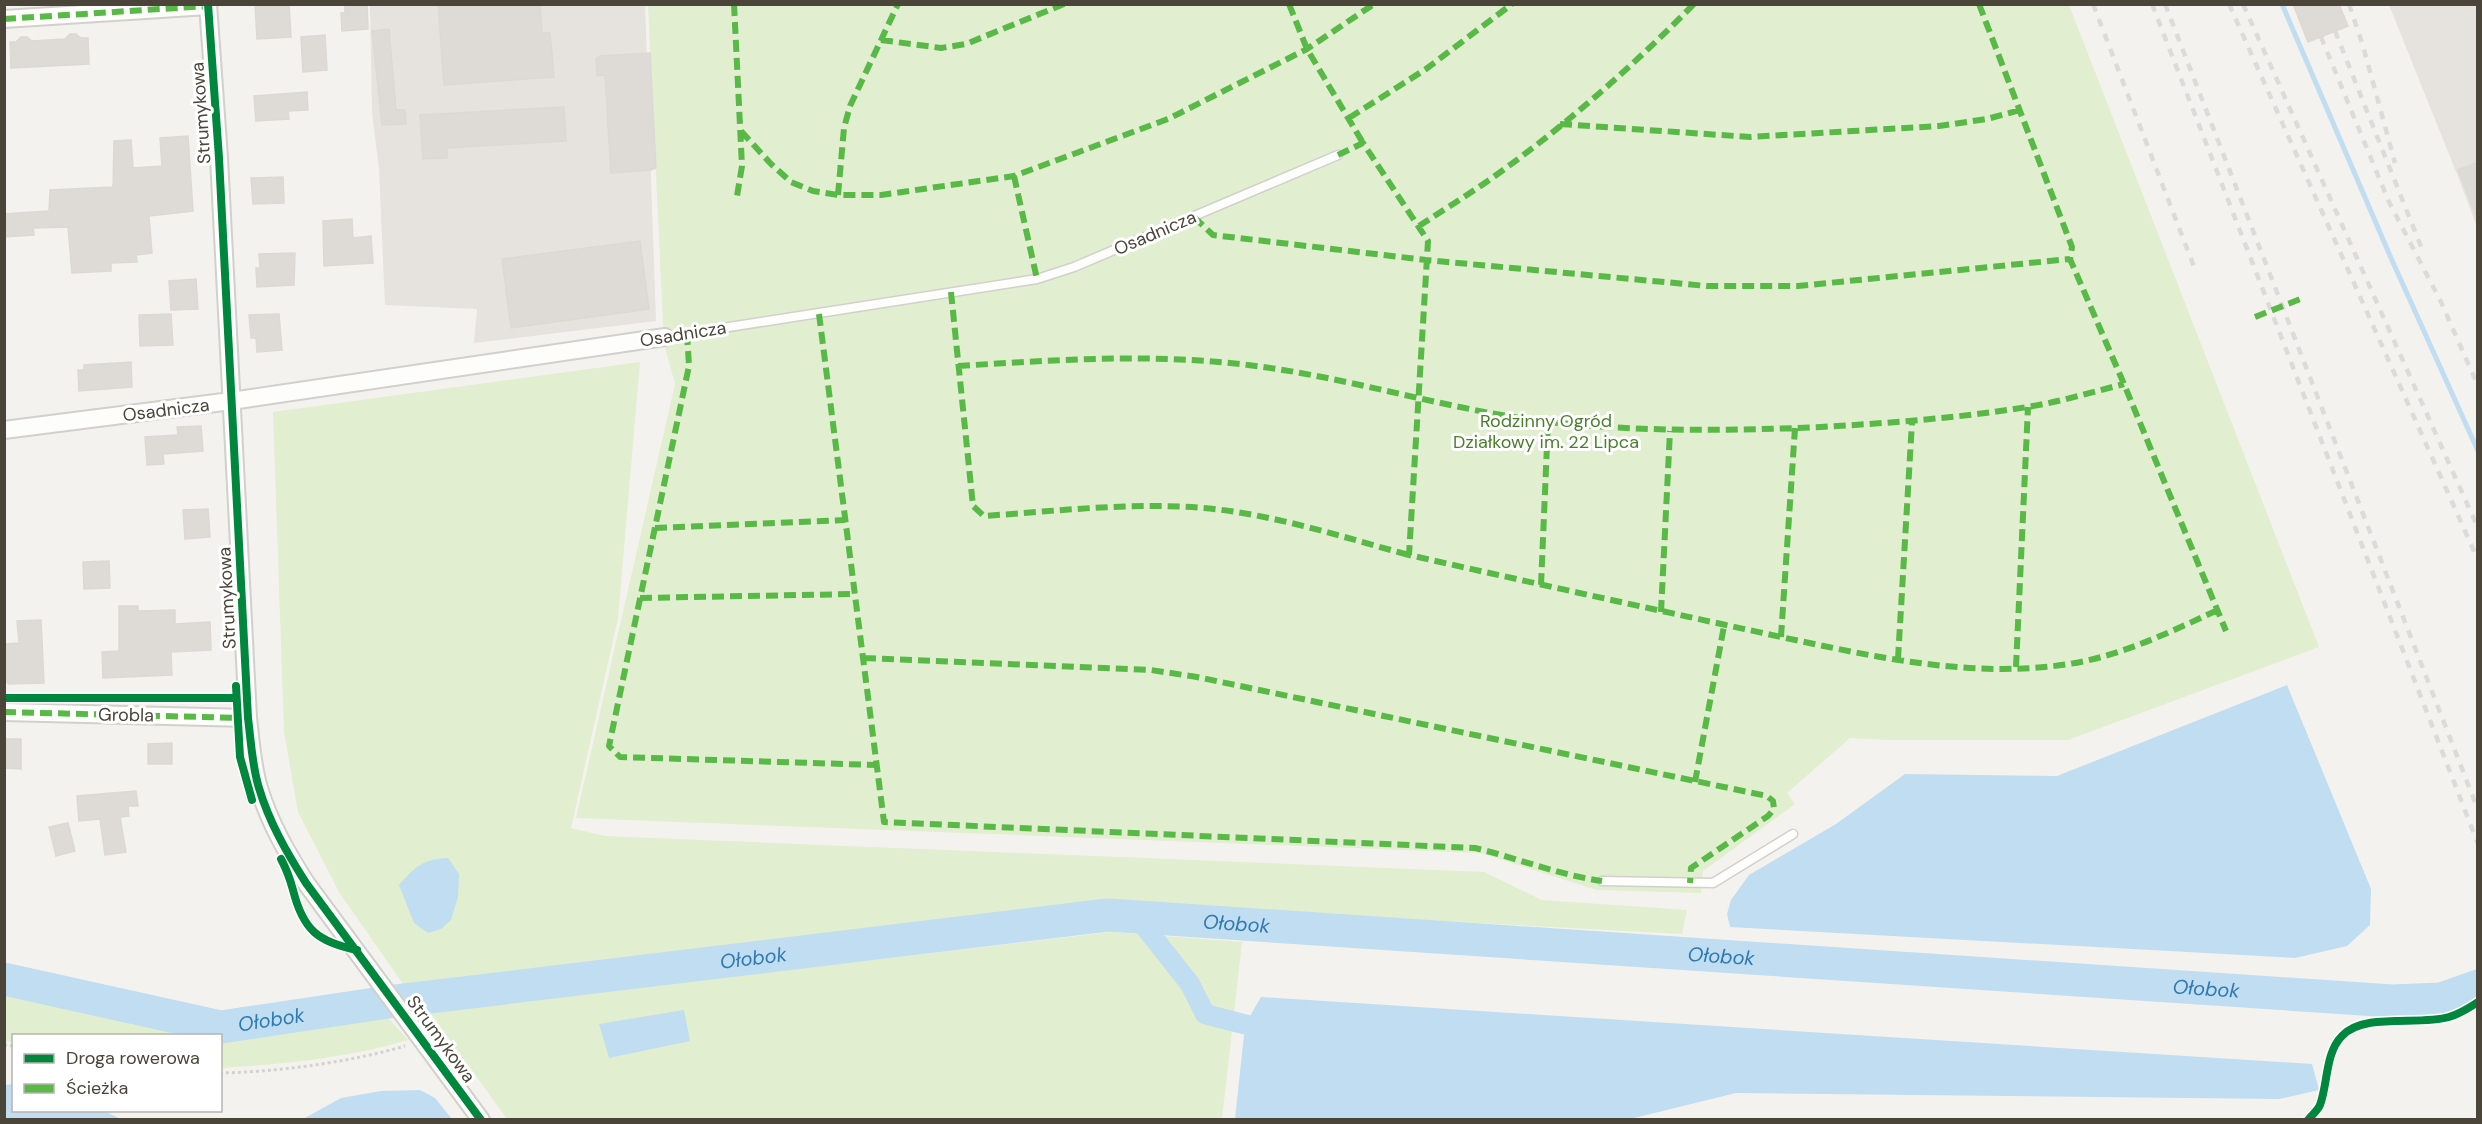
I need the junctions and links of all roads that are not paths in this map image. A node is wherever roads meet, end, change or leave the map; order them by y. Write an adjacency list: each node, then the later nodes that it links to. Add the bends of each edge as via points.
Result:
1 (208, 5): 2 (street); 5 (street, Strumykowa)
2 (4, 19)
3 (1338, 155): 4 (lane, Osadnicza, via 1037,279)
4 (665, 337): 5 (street, Osadnicza)
5 (231, 401): 6 (street, Osadnicza); 8 (street, Strumykowa)
6 (4, 430)
7 (4, 712): 8 (street, Grobla)
8 (248, 718): 11 (street, Strumykowa, via 258,785 285,850)
9 (1793, 834): 10 (lane, via 1713,883)
10 (1602, 881)
11 (481, 1119)

